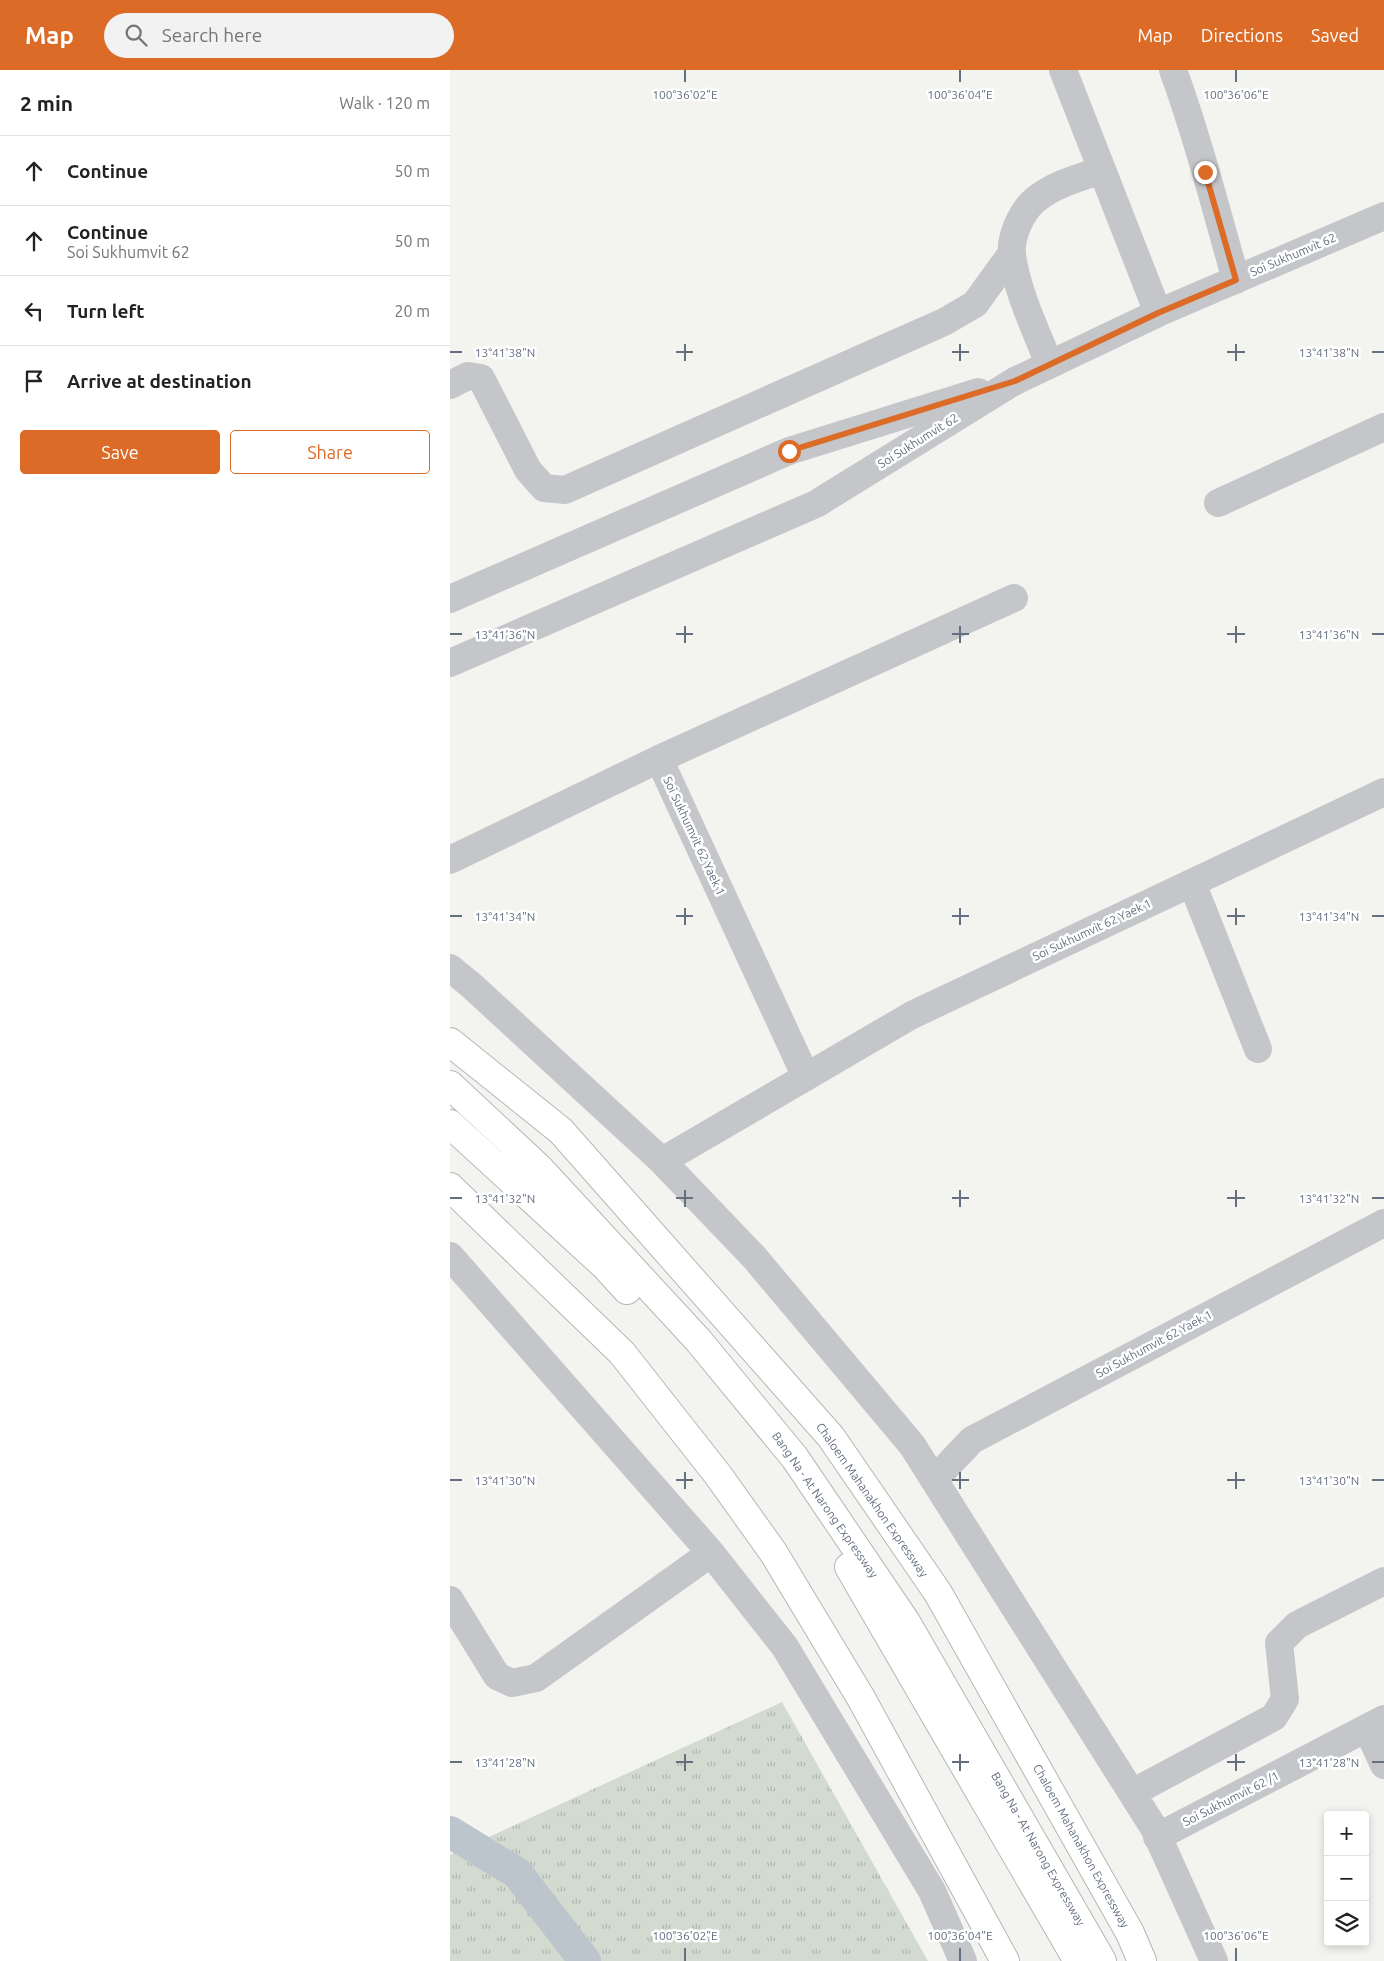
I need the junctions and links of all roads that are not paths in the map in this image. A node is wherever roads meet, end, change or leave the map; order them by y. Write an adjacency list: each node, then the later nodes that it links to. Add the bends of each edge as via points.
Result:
1 (1063, 70): 3 (street)
2 (1173, 70): 6 (street, via 1196,133)
3 (1101, 170): 5 (street, via 1063,183 1034,200 1017,224); 7 (street)
4 (1384, 216): 6 (street, Soi Sukhumvit 62)
5 (1012, 253): 8 (street, via 1018,281); 10 (street, via 975,304 944,322 565,490 544,488 528,470 481,378 468,376)
6 (1236, 280): 7 (street, Soi Sukhumvit 62)
7 (1158, 313): 8 (street, Soi Sukhumvit 62)
8 (1049, 364): 9 (street, Soi Sukhumvit 62)
9 (1015, 381): 14 (street, via 789,451); 15 (street, Soi Sukhumvit 62, via 816,504)
10 (450, 384)
11 (1384, 427): 12 (street)
12 (1218, 504)
13 (1014, 598): 16 (street)
14 (450, 599)
15 (450, 663)
16 (659, 759): 18 (street); 23 (street, Soi Sukhumvit 62 Yaek 1)
17 (1384, 792): 19 (street, Soi Sukhumvit 62 Yaek 1)
18 (450, 860)
19 (1192, 883): 22 (street); 23 (street, Soi Sukhumvit 62 Yaek 1, via 912,1015)
20 (450, 968): 26 (street)
21 (450, 1042): 42 (highway, Chaloem Mahanakhon Expressway, via 561,1132 831,1437 938,1593 1130,1932)
22 (1258, 1049)
23 (806, 1077): 26 (street, Soi Sukhumvit 62 Yaek 1)
24 (450, 1085): 41 (highway, Bang Na - At Narong Expressway, via 540,1168 685,1325 795,1458 906,1622)
25 (450, 1124): 40 (highway, via 624,1287 717,1387 826,1528)
26 (662, 1161): 30 (street, via 754,1257 912,1445)
27 (450, 1186): 39 (highway, via 622,1353 718,1475 773,1552 861,1698)
28 (1384, 1223): 30 (street, Soi Sukhumvit 62 Yaek 1, via 972,1440)
29 (450, 1256): 31 (street)
30 (935, 1479): 36 (street)
31 (711, 1553): 33 (street, via 536,1678 512,1683 497,1676); 38 (street, via 785,1647 932,1891)
32 (1384, 1581): 36 (street, via 1298,1625 1279,1643 1284,1699 1274,1717)
33 (450, 1600)
34 (1376, 1724): 35 (street); 37 (street, Soi Sukhumvit 62 /1)
35 (1384, 1765)
36 (1132, 1794): 37 (street)
37 (1158, 1837): 43 (street)
38 (963, 1961)
39 (1004, 1961)
40 (1078, 1961)
41 (1102, 1961)
42 (1142, 1961)
43 (1214, 1961)

